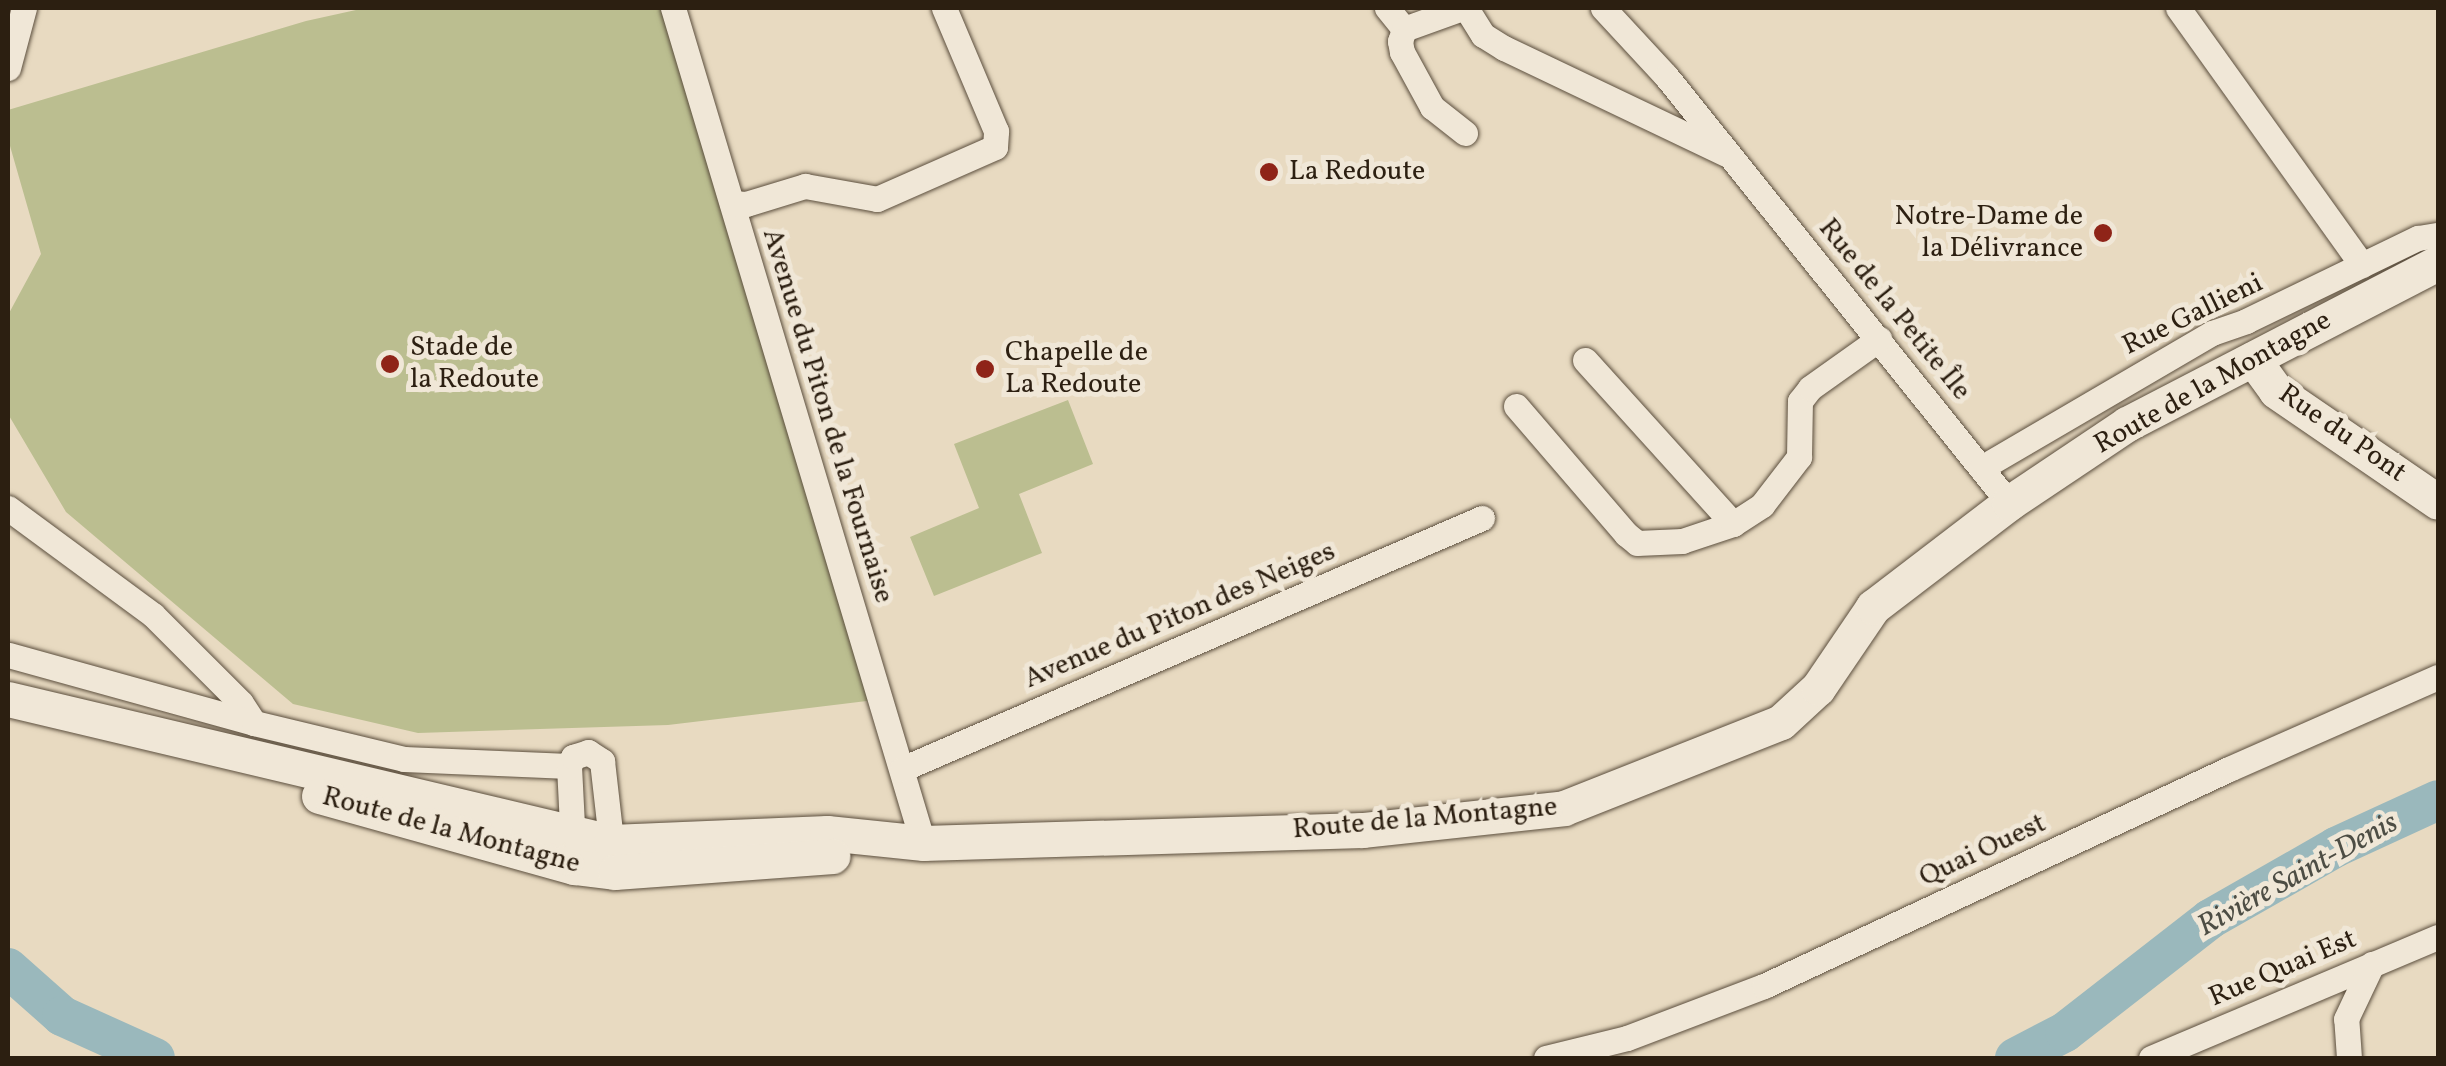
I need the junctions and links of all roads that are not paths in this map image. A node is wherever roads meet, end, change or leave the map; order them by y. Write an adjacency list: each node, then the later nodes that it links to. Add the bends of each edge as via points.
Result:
1 (24, 8): 9 (street)
2 (673, 8): 14 (street, Avenue du Piton de la Fournaise)
3 (944, 8): 14 (street, via 996,131 995,147 877,199 805,186)
4 (1387, 8): 8 (street)
5 (1464, 8): 8 (street); 11 (street, Rue de la Petite Île, via 1483,35 1504,48)
6 (1603, 8): 10 (street, Rue de la Petite Île)
7 (2178, 8): 17 (street)
8 (1404, 30): 12 (street, via 1402,52 1432,107)
9 (8, 68)
10 (1666, 76): 11 (street); 13 (street, Rue de la Petite Île)
11 (1642, 116): 13 (street, Rue de la Petite Île)
12 (1465, 133)
13 (1731, 156): 18 (street, Rue de la Petite Île)
14 (732, 204): 33 (street, Avenue du Piton de la Fournaise)
15 (2438, 235): 17 (street, Rue Gallieni)
16 (2438, 263): 19 (main road, Route de la Montagne)
17 (2362, 266): 22 (street, Rue Gallieni, via 2212,333)
18 (1878, 339): 22 (street, Rue de la Petite Île); 27 (street, via 1810,388 1797,418 1799,458 1762,504)
19 (2253, 358): 23 (main road, Rue du Pont, via 2276,391); 24 (main road, Route de la Montagne, via 2127,424)
20 (1585, 360): 27 (street)
21 (1516, 406): 27 (street, via 1638,543 1682,541)
22 (1982, 468): 24 (street, Rue de la Petite Île)
23 (2438, 502)
24 (2008, 503): 34 (main road, Route de la Montagne, via 1872,607 1818,688 1781,722 1564,808 1363,830)
25 (8, 508): 31 (street, via 153,615)
26 (1482, 518): 33 (street, Avenue du Piton des Neiges)
27 (1734, 524)
28 (8, 656): 31 (street)
29 (2438, 677): 39 (street, Quai Ouest, via 1764,986 1627,1038)
30 (8, 700): 35 (main road, Route de la Montagne, via 214,747)
31 (254, 722): 32 (street, via 404,759)
32 (569, 766): 35 (street); 36 (street, via 588,752 602,761)
33 (902, 770): 34 (street, Avenue du Piton de la Fournaise)
34 (912, 843): 36 (main road, Route de la Montagne, via 828,834)
35 (573, 852): 36 (main road, Route de la Montagne)
36 (613, 857)
37 (2438, 937): 38 (street, Rue Quai Est)
38 (2372, 964): 40 (street, Rue Quai Est); 41 (street, via 2346,1019)
39 (1546, 1058)
40 (2151, 1058)
41 (2349, 1058)

